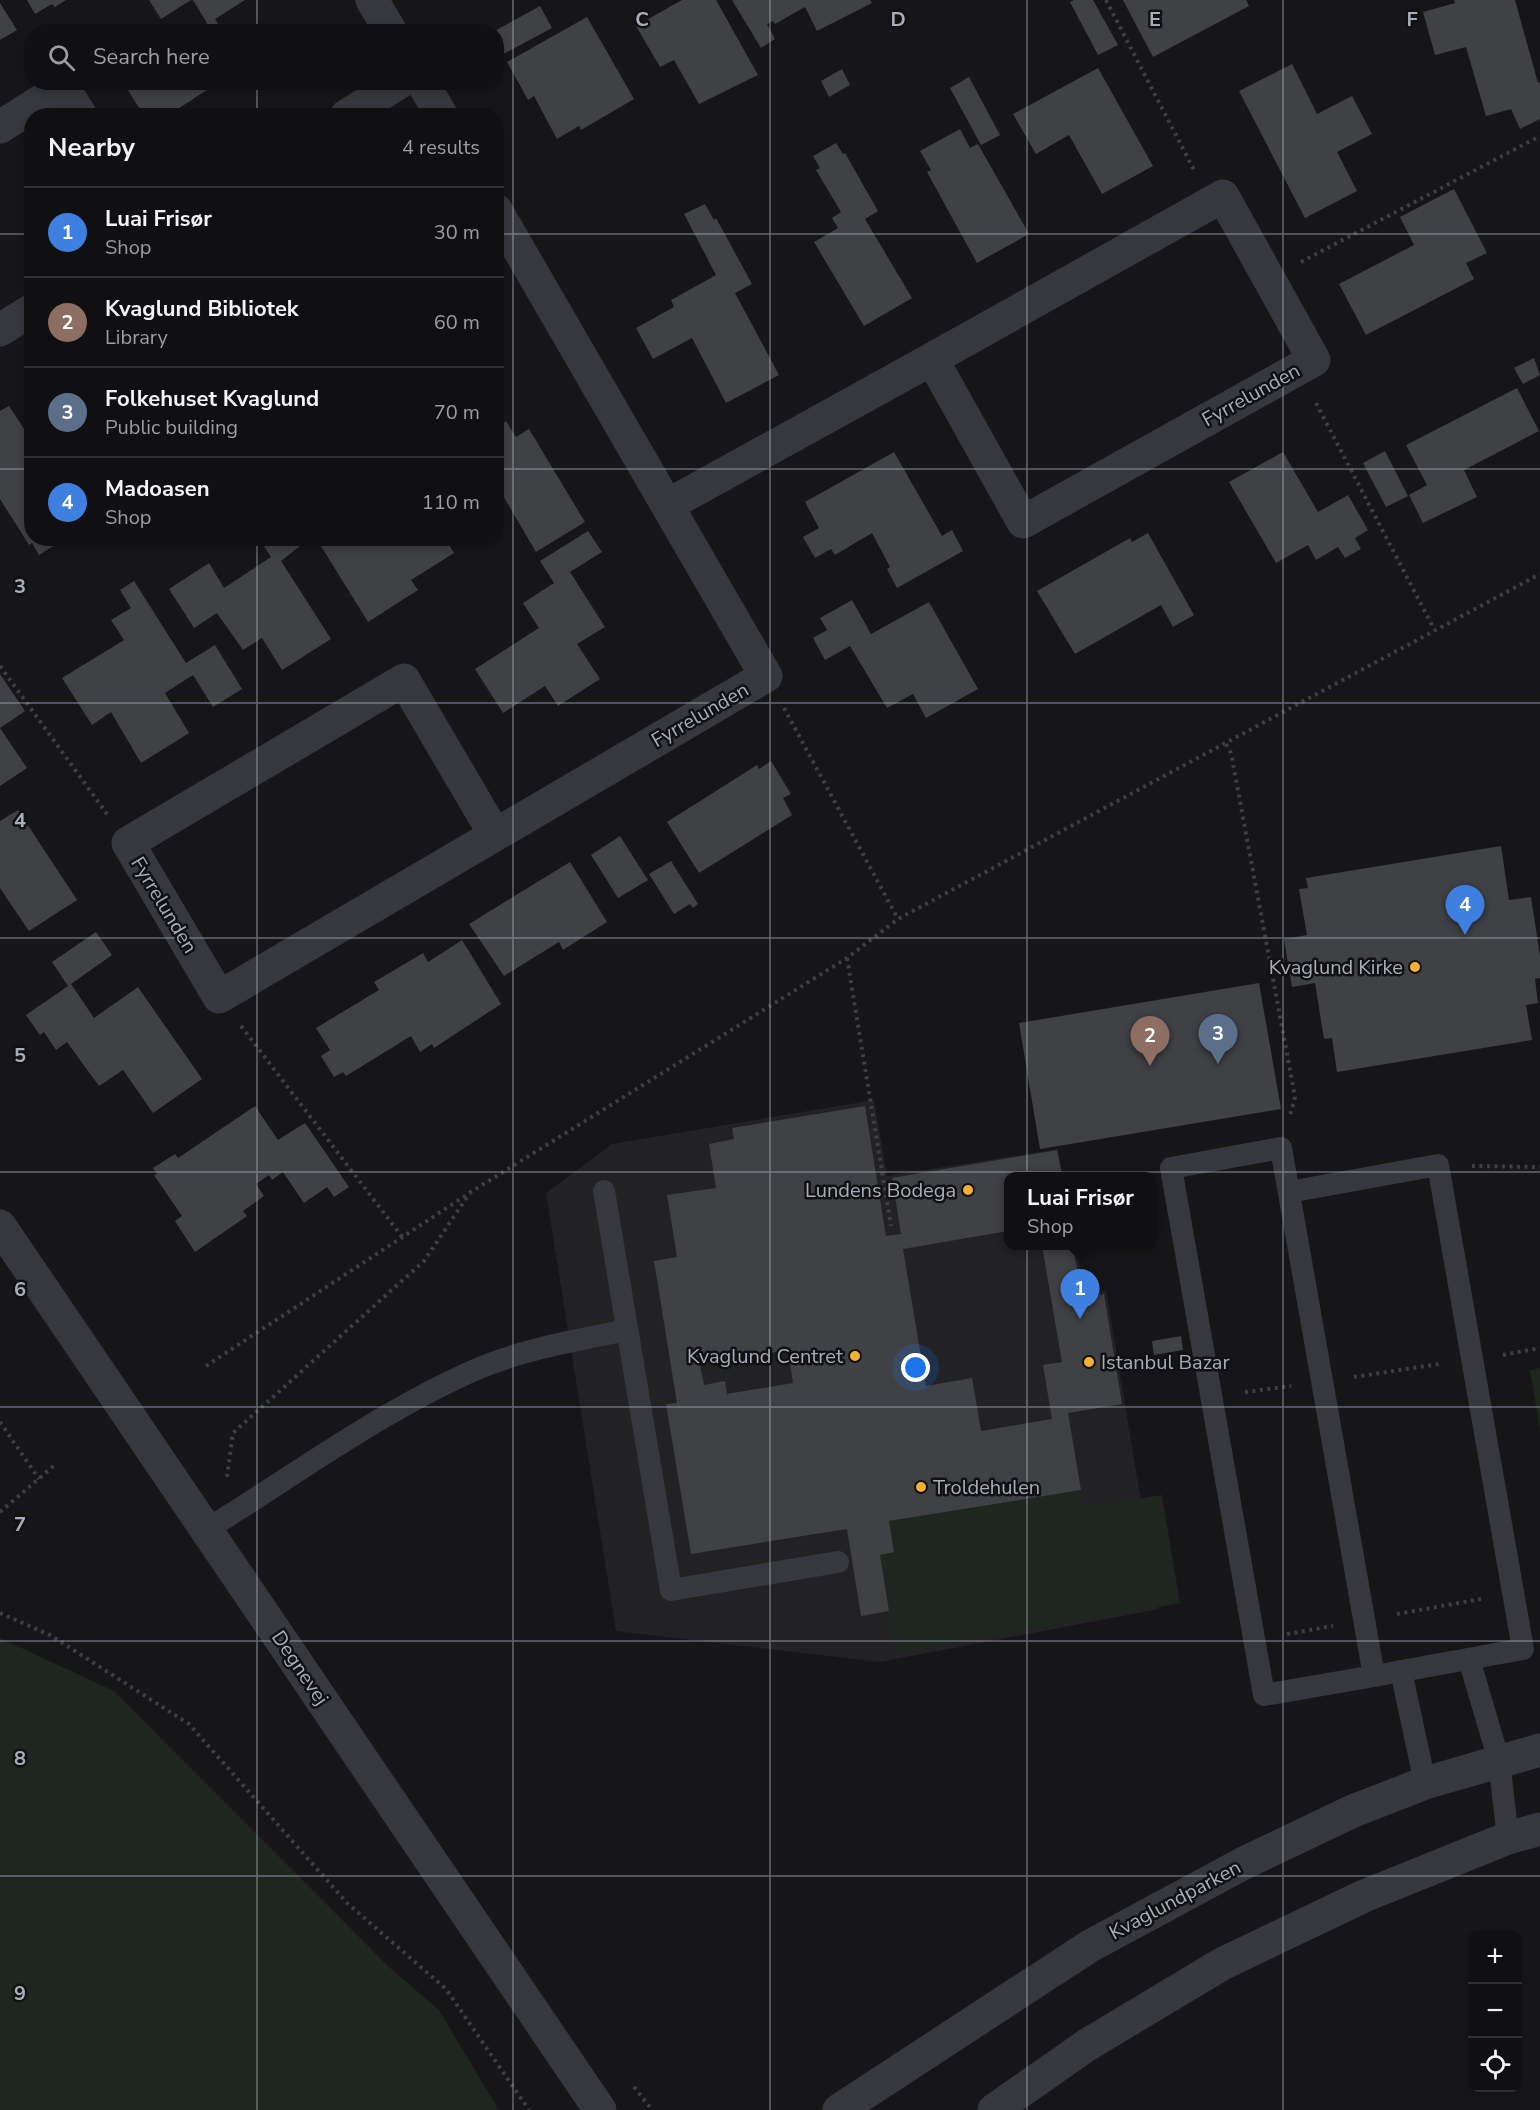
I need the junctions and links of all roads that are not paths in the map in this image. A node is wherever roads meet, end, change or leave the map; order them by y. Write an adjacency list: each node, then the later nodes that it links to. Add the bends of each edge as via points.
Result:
1 (372, 0): 2 (street)
2 (386, 24)
3 (58, 90): 7 (street)
4 (65, 90): 8 (street)
5 (387, 90): 9 (street)
6 (427, 90): 10 (street)
7 (30, 108)
8 (76, 108)
9 (359, 108)
10 (437, 108)
11 (24, 112): 12 (street)
12 (0, 127)
13 (504, 224): 17 (street, Fyrrelunden)
14 (24, 315): 15 (street)
15 (0, 330)
16 (932, 359): 16 (street, Fyrrelunden, via 1223,196 1314,360 1023,522); 17 (street)
17 (668, 505): 18 (street, Fyrrelunden, via 766,676)
18 (495, 835): 18 (street, Fyrrelunden, via 219,997 128,843 404,680)
19 (604, 1191): 22 (lane)
20 (1289, 1192): 25 (lane, via 1438,1165 1523,1649); 27 (lane); 27 (lane, via 1281,1148 1171,1168 1264,1695)
21 (0, 1226): 23 (street, Degnevej)
22 (627, 1330): 23 (lane, via 557,1344 479,1368 412,1399); 24 (lane, via 671,1590)
23 (206, 1530): 33 (street, Degnevej)
24 (838, 1562)
25 (1469, 1659): 26 (lane); 29 (lane)
26 (1401, 1671): 27 (lane); 30 (lane)
27 (1374, 1676)
28 (1540, 1750): 29 (street, Kvaglundparken)
29 (1499, 1761): 30 (street, Kvaglundparken); 32 (lane)
30 (1425, 1783): 34 (street, Kvaglundparken, via 1353,1811 1244,1863 1090,1946)
31 (1540, 1829): 32 (street)
32 (1508, 1838): 35 (street, via 1364,1896 1222,1964 1087,2045)
33 (600, 2110)
34 (839, 2110)
35 (994, 2110)

